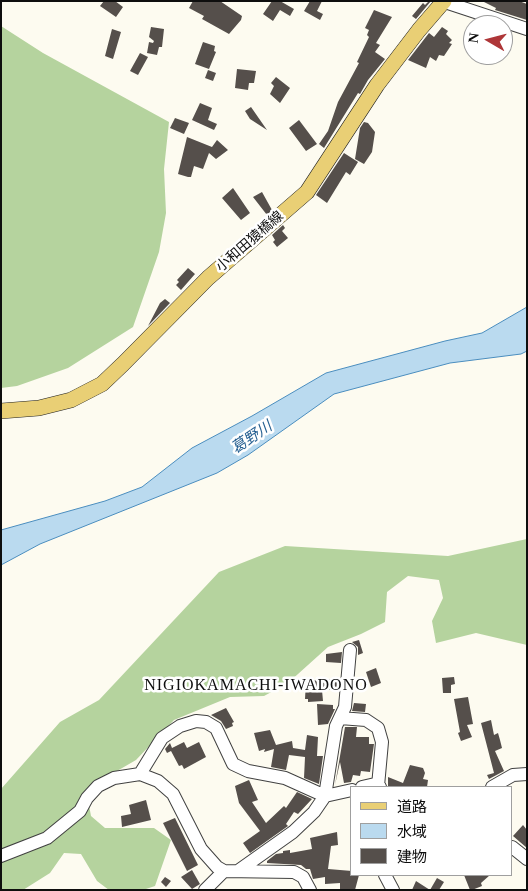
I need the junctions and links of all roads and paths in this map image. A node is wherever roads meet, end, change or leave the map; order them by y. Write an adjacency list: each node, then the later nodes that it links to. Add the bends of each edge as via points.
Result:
1 (443, 2): 2 (street); 3 (main road, 小和田猿橋線, via 377,85 307,192 208,278 102,384 71,400 40,408)
2 (527, 29)
3 (1, 411)
4 (350, 650): 5 (street, via 349,685)
5 (340, 718): 8 (street, via 366,720 378,728 382,742); 11 (street, via 332,744)
6 (140, 774): 11 (street, via 162,738 191,721 206,722 216,728 233,764 248,771 285,778); 13 (street, via 114,778 98,786 63,827 47,838); 15 (street, via 158,781 173,794 201,849)
7 (527, 774): 9 (street, via 513,775)
8 (379, 786)
9 (494, 786)
10 (350, 790): 11 (street)
11 (325, 796): 16 (street, via 293,832)
12 (513, 848): 14 (street)
13 (1, 856)
14 (527, 859)
15 (224, 871): 16 (street); 18 (street)
16 (238, 871): 19 (street, via 294,872 303,877)
17 (385, 876): 20 (street)
18 (205, 890)
19 (310, 890)
20 (393, 890)

